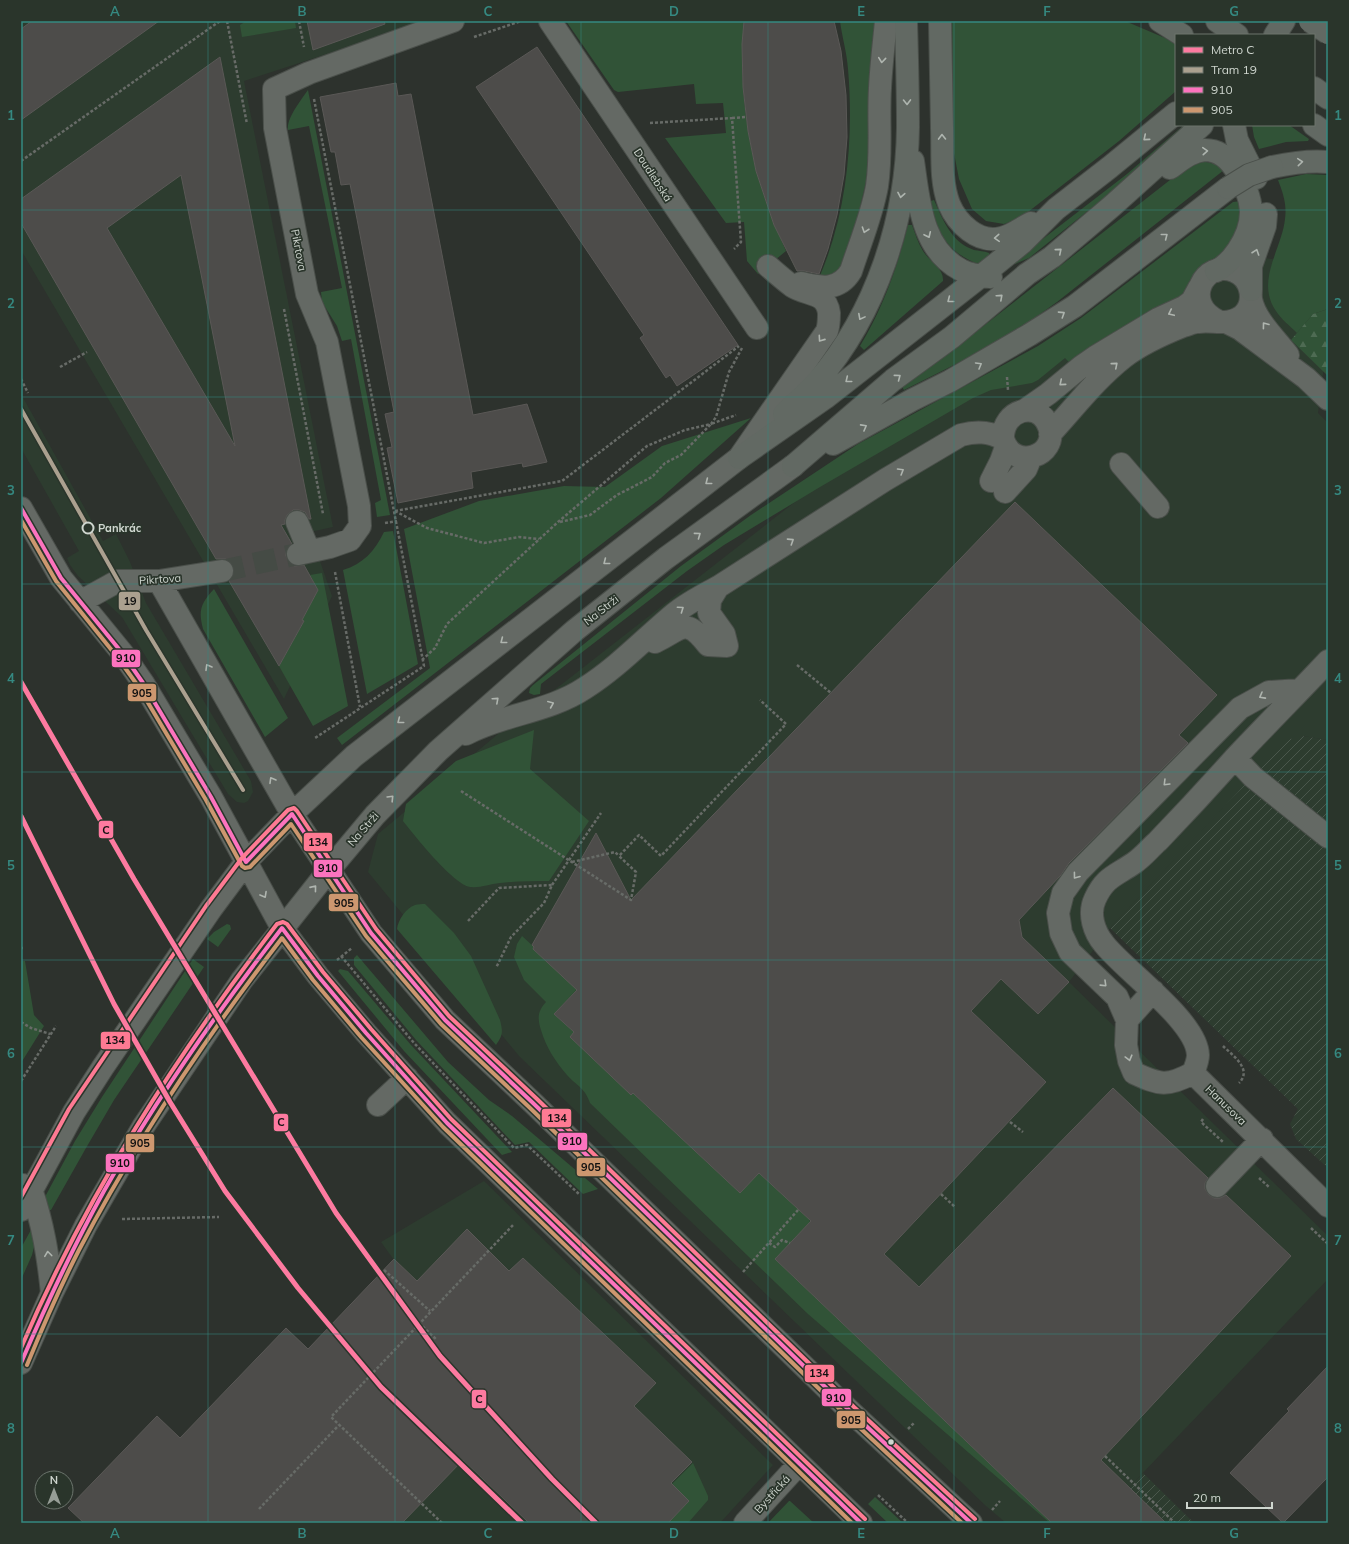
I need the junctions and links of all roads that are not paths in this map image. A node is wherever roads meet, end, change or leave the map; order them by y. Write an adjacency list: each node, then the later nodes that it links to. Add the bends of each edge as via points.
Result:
1 (454, 21): 9 (street, Pikrtova)
2 (550, 21): 28 (street, Doudlebská)
3 (886, 21): 35 (street, one-way to 35, via 880,89 877,186 870,214 851,270 834,286 812,286 793,280 768,266 792,286 826,301 829,318 826,331)
4 (906, 21): 18 (main road, one-way to 18)
5 (940, 21): 21 (main road, one-way to 5, via 1008,236 993,239 973,233 955,216 949,203 943,172)
6 (1160, 21): 11 (main road)
7 (1217, 21): 12 (main road)
8 (1310, 21): 10 (main road, bridge)
9 (408, 29): 40 (street, Pikrtova, via 274,89 276,128 308,294 327,342 359,506 360,526 350,540 312,551)
10 (1328, 33)
11 (1180, 34)
12 (1236, 34)
13 (1315, 89): 14 (main road)
14 (1328, 98)
15 (1175, 114): 21 (main road, one-way to 21)
16 (1201, 126): 20 (main road)
17 (1234, 126): 26 (main road, one-way to 17, via 1251,266 1265,226 1266,207 1262,188 1237,140)
18 (908, 128): 24 (main road, one-way to 24, via 922,218 933,244 950,263); 35 (main road, one-way to 35, via 904,179 896,223 882,268 863,312 842,350 816,383)
19 (1328, 162): 37 (main road, one-way to 19, bridge, via 950,381 1075,306 1228,188 1249,175 1294,162)
20 (1112, 206): 22 (main road, one-way to 22, via 1191,154 1204,150 1220,154 1228,159 1244,182 1251,211 1244,240 1224,267); 23 (main road, one-way to 20)
21 (1056, 208): 24 (main road, via 1022,243)
22 (1216, 270): 25 (street, via 1203,280); 26 (street, via 1234,270 1242,275 1248,282)
23 (1028, 274): 24 (main road, via 1017,278 998,279); 37 (main road, one-way to 23, via 893,380 952,337)
24 (981, 276): 35 (main road, one-way to 35, via 825,398)
25 (1199, 288): 27 (street, via 1198,297 1202,308 1210,317); 31 (street, one-way to 31, via 1192,301 1184,307 1158,319 1082,366)
26 (1251, 295): 27 (street, via 1248,308 1242,315 1235,320); 29 (street, one-way to 26, via 1257,315 1252,306)
27 (1222, 322): 29 (street, via 1240,329); 32 (street, one-way to 27, via 1107,372 1125,357 1162,335 1184,326 1197,322)
28 (757, 328)
29 (1306, 378): 30 (street)
30 (1328, 399)
31 (1025, 410): 32 (street, via 1040,414 1049,426); 33 (street, via 1018,412 1004,425)
32 (1050, 434): 34 (street, via 1046,448 1040,454)
33 (1005, 443): 34 (street, via 1015,455); 34 (street, via 998,486 1026,468); 43 (street, one-way to 33, via 885,480 961,435 986,432)
34 (1030, 457)
35 (739, 458): 50 (street, one-way to 50, via 354,756)
36 (1121, 464): 38 (street)
37 (793, 466): 48 (street, Na Strži, one-way to 37, via 574,631 666,558)
38 (1158, 507)
39 (21, 508): 44 (street, via 61,578)
40 (297, 522)
41 (222, 571): 42 (street, Pikrtova)
42 (159, 581): 44 (street, Pikrtova, via 118,581); 50 (street, one-way to 42)
43 (718, 587): 45 (street, one-way to 43, via 675,614 698,597); 45 (street, via 710,600 709,613 724,634 727,646 708,645 698,632 680,628)
44 (80, 602): 52 (street, via 111,638 140,678)
45 (631, 654): 48 (street, one-way to 45, via 477,728 548,706 584,689)
46 (1328, 661): 47 (street)
47 (1300, 690): 49 (street); 56 (street, one-way to 56, via 1269,692 1240,708 1078,872 1063,893 1058,913 1061,933 1070,952 1117,997)
48 (438, 751): 53 (street, Na Strži, one-way to 48, via 375,815)
49 (1234, 758): 51 (street, via 1252,777); 55 (street, via 1187,812 1147,851 1134,863 1103,883 1094,901 1092,916 1095,932 1104,945)
50 (292, 814): 52 (street); 53 (street)
51 (1328, 837)
52 (246, 862): 54 (street, one-way to 54); 61 (street, via 210,909)
53 (328, 870): 54 (street, Na Strži, one-way to 53); 70 (street, via 371,933 445,1020 534,1103 850,1411)
54 (282, 928): 58 (street, via 366,1034); 65 (street, Na Strži, via 242,980 143,1127)
55 (1153, 991): 56 (street); 57 (street, via 1193,1038 1198,1056)
56 (1127, 1020): 57 (street, one-way to 57, via 1126,1045 1134,1073 1156,1083 1178,1081)
57 (1193, 1073): 60 (street, Hanusova)
58 (407, 1078): 59 (street); 67 (street, via 447,1123)
59 (378, 1104)
60 (1262, 1139): 62 (street); 63 (street, Hanusova)
61 (26, 1186): 64 (street); 65 (street, one-way to 61, via 40,1214)
62 (1216, 1186)
63 (1328, 1206)
64 (21, 1210)
65 (52, 1292): 66 (street, Na Strži)
66 (21, 1363)
67 (799, 1464): 68 (street, Bystřická); 69 (street)
68 (746, 1523)
69 (861, 1523)
70 (971, 1523)

